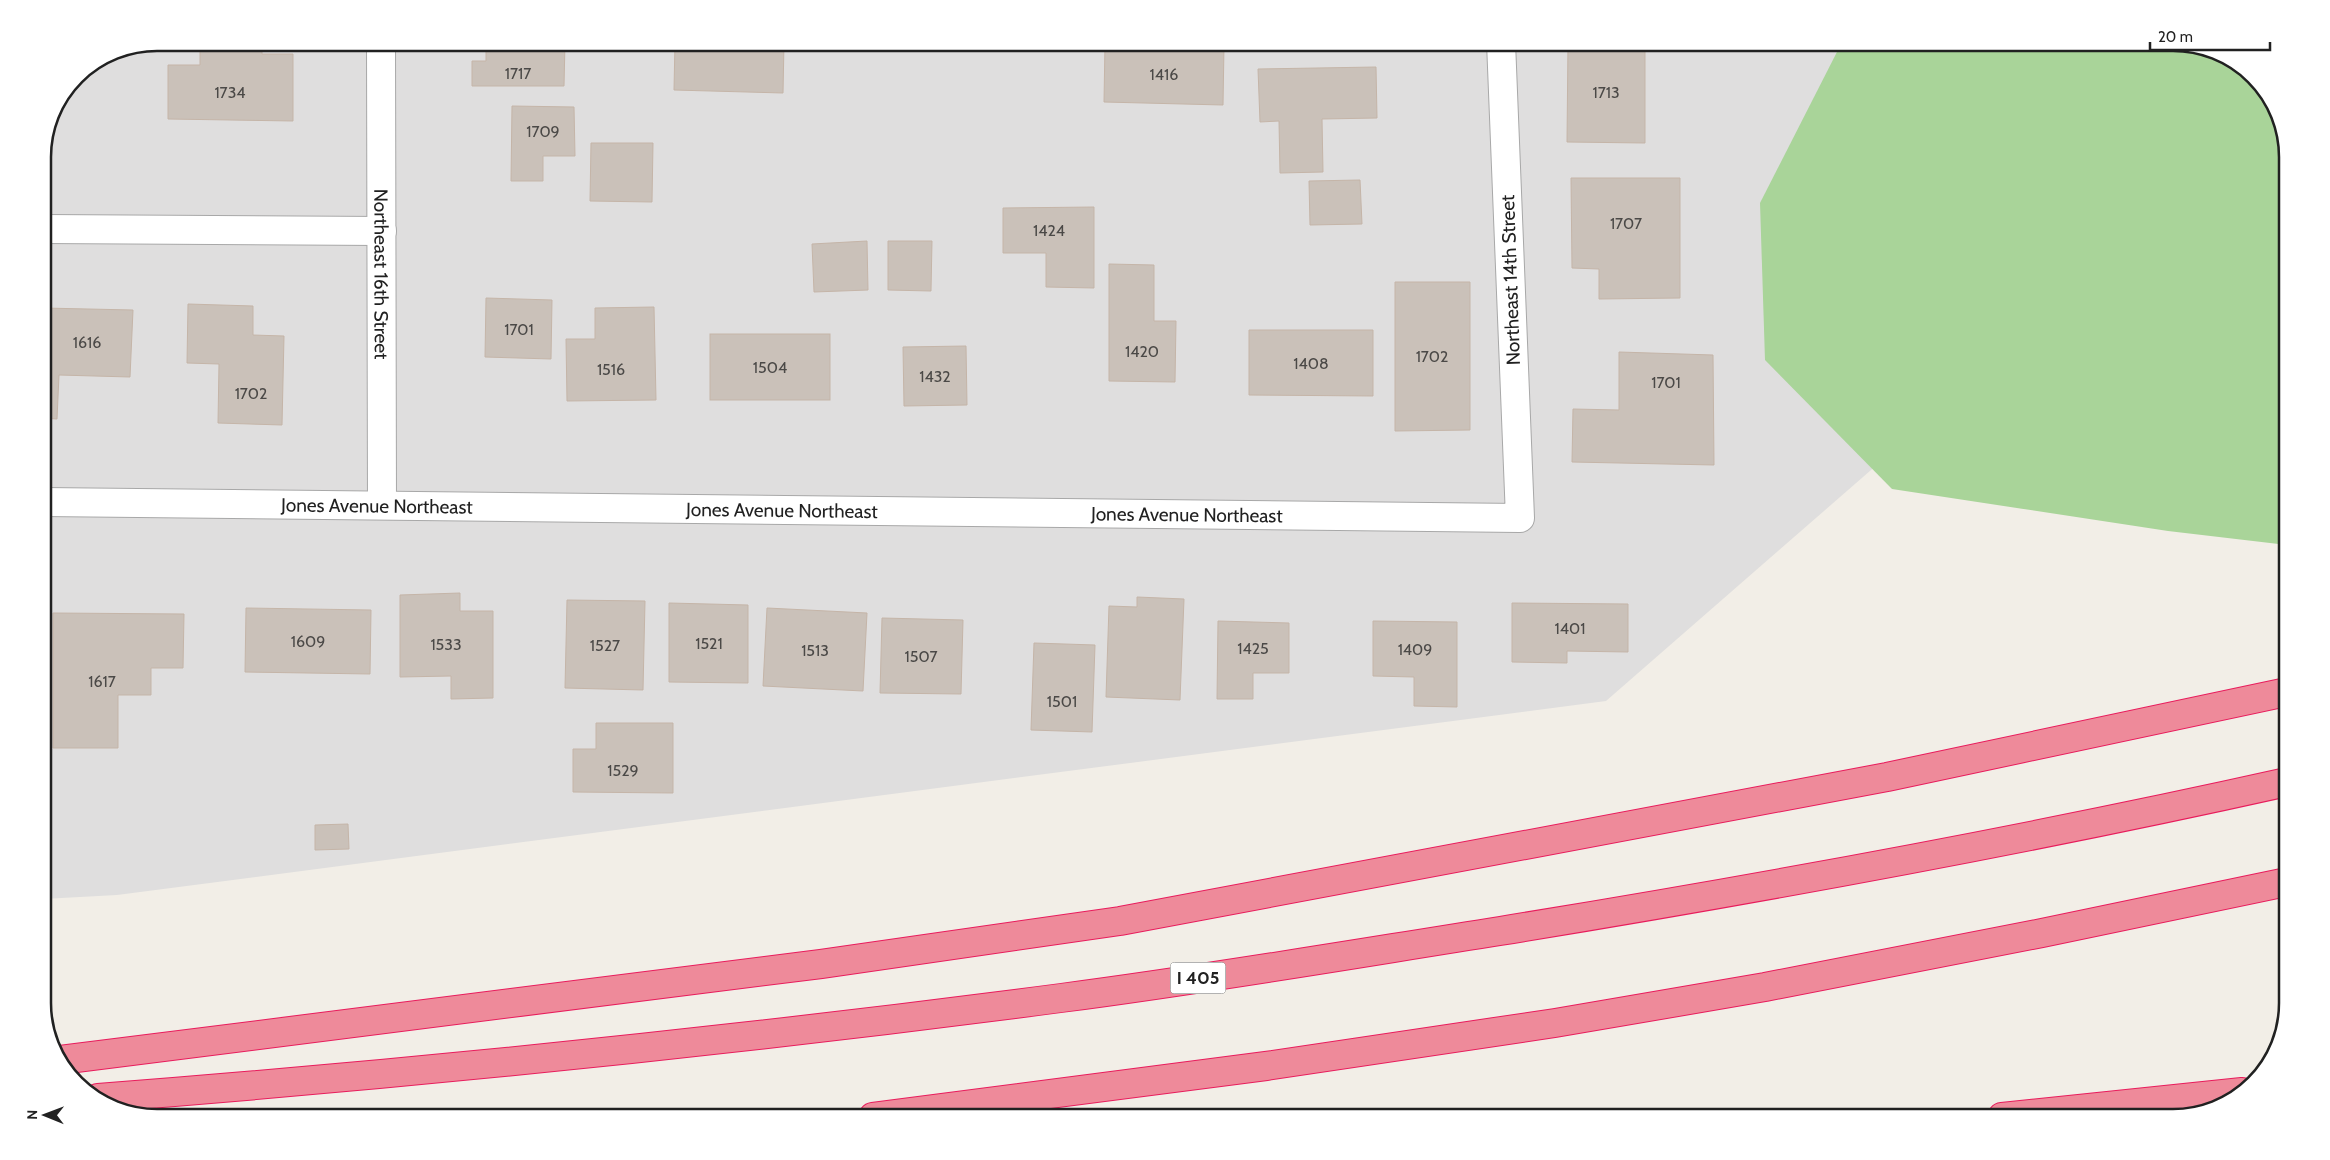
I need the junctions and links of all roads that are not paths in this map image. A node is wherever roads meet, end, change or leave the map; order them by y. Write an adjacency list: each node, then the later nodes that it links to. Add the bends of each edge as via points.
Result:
1 (381, 51): 4 (street, Northeast 16th Street)
2 (1501, 51): 7 (street, Northeast 14th Street)
3 (51, 229): 4 (street)
4 (382, 231): 6 (street, Northeast 16th Street)
5 (51, 502): 6 (street, Jones Avenue Northeast)
6 (382, 505): 7 (street, Jones Avenue Northeast)
7 (1520, 518)
8 (2279, 694): 11 (highway, via 1886,777 1120,921 821,964)
9 (2279, 784): 13 (highway, I 405, via 1976,846 1676,902 1066,998 716,1040 301,1082)
10 (2279, 884): 14 (highway, via 2042,934 1555,1023)
11 (67, 1059)
12 (2228, 1094): 15 (highway)
13 (109, 1097)
14 (941, 1109)
15 (2085, 1109)

